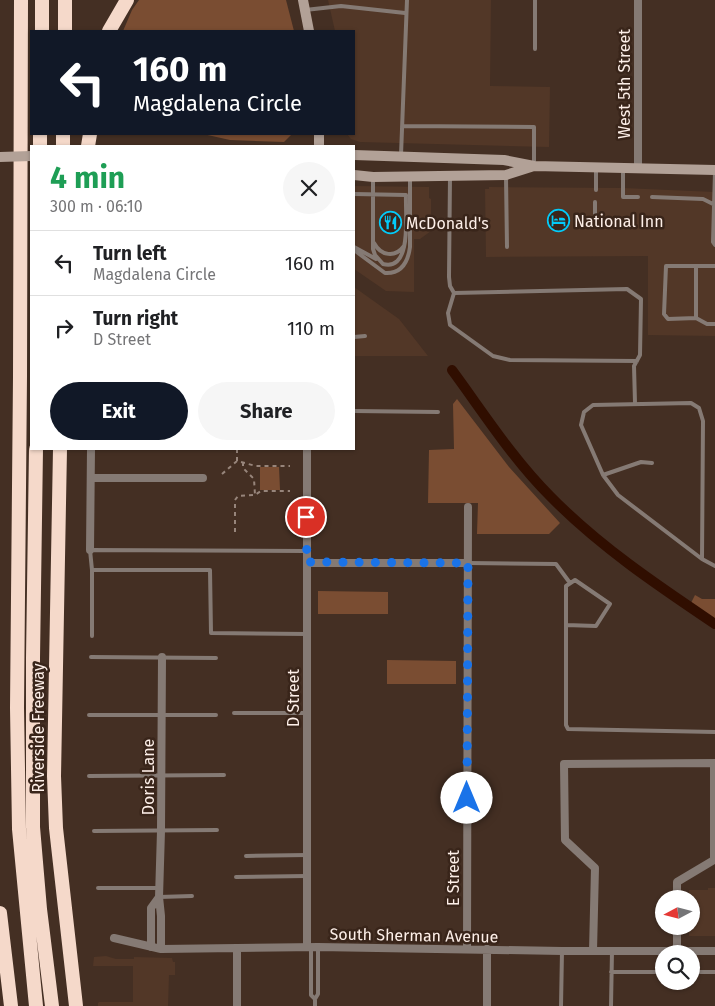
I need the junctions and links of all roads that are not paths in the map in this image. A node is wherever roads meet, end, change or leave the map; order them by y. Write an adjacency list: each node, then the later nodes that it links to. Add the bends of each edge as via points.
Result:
1 (21, 0): 124 (highway, via 17,708 19,829)
2 (42, 0): 12 (highway)
3 (65, 0): 13 (highway)
4 (127, 0): 14 (highway)
5 (338, 0): 10 (lane)
6 (407, 0): 11 (lane)
7 (535, 0): 16 (lane)
8 (638, 0): 25 (street, West 5th Street)
9 (304, 5): 10 (lane); 15 (main road)
10 (341, 6): 11 (lane)
11 (405, 13): 17 (lane)
12 (42, 30)
13 (65, 30)
14 (110, 30)
15 (309, 30)
16 (535, 49)
17 (402, 126): 21 (lane); 22 (lane, via 534,127)
18 (355, 155): 21 (main road)
19 (30, 156): 20 (main road, bridge)
20 (0, 157)
21 (401, 157): 22 (main road, via 504,160)
22 (534, 166): 23 (main road); 28 (main road)
23 (596, 167): 24 (main road); 32 (lane)
24 (624, 167): 25 (main road); 36 (lane, via 623,197)
25 (638, 167): 26 (main road)
26 (715, 170): 39 (lane)
27 (355, 175): 30 (main road)
28 (506, 175): 29 (main road); 44 (lane)
29 (450, 176): 31 (main road); 50 (lane, via 449,277)
30 (373, 177): 31 (main road); 34 (lane)
31 (410, 177): 35 (lane)
32 (596, 190)
33 (355, 194): 34 (lane)
34 (373, 194): 35 (lane); 41 (lane)
35 (408, 195): 42 (lane); 46 (lane, via 410,247 402,268 385,273)
36 (638, 197)
37 (652, 197): 39 (lane, via 702,199)
38 (595, 202): 40 (lane, via 595,222)
39 (715, 205): 43 (lane)
40 (576, 222)
41 (373, 241): 42 (lane, via 381,252 387,254 400,252); 47 (lane)
42 (405, 244): 47 (lane, via 400,259 393,264 383,264)
43 (715, 245)
44 (507, 247)
45 (355, 249): 47 (lane)
46 (355, 250)
47 (378, 260)
48 (696, 266): 49 (lane); 51 (lane); 51 (lane, via 666,266 664,314 668,318)
49 (715, 266)
50 (454, 294): 55 (lane, via 448,313 450,325 493,356 510,360); 55 (lane, via 627,289 641,299 640,355)
51 (696, 318): 52 (lane)
52 (715, 324)
53 (355, 336): 54 (lane)
54 (365, 336)
55 (636, 361): 56 (lane)
56 (635, 403): 64 (lane, via 593,405 584,412 581,425); 70 (lane, via 691,403 699,408 703,421)
57 (355, 412): 58 (lane)
58 (438, 412)
59 (36, 450): 125 (highway, via 33,827)
60 (60, 450): 126 (highway, Riverside Freeway, via 55,794)
61 (90, 450): 65 (street)
62 (307, 450): 69 (street, D Street)
63 (652, 463): 64 (lane, via 642,462)
64 (603, 474): 70 (lane, via 618,495)
65 (91, 478): 66 (street); 68 (street)
66 (203, 478)
67 (468, 507): 72 (street, E Street)
68 (90, 550): 69 (lane); 74 (lane)
69 (306, 551): 71 (street, D Street)
70 (702, 559): 73 (lane)
71 (307, 562): 72 (street); 77 (street, D Street)
72 (468, 563): 75 (lane, via 556,564); 109 (street, E Street)
73 (715, 566)
74 (92, 570): 77 (lane, via 210,570 211,633); 78 (lane)
75 (570, 583): 76 (lane, via 566,586); 76 (lane, via 575,580 610,604 596,626)
76 (566, 625): 87 (lane, via 568,729)
77 (307, 634): 83 (street, D Street)
78 (92, 636)
79 (91, 657): 80 (lane)
80 (162, 657): 81 (lane); 85 (street, Doris Lane)
81 (216, 658)
82 (234, 713): 83 (lane)
83 (307, 713): 94 (street, D Street)
84 (89, 715): 85 (lane)
85 (162, 715): 86 (lane); 90 (street, Doris Lane)
86 (216, 715)
87 (715, 732)
88 (224, 775): 90 (lane)
89 (89, 776): 90 (lane)
90 (162, 776): 93 (street, Doris Lane)
91 (217, 830): 93 (lane)
92 (94, 831): 93 (lane)
93 (161, 831): 99 (street, Doris Lane)
94 (307, 855): 95 (lane); 96 (street, D Street)
95 (246, 856)
96 (307, 876): 97 (lane); 106 (street, D Street)
97 (236, 877)
98 (98, 888): 99 (lane)
99 (159, 888): 102 (street, Doris Lane)
100 (677, 890): 113 (street, via 677,882 714,860 714,763 564,764 564,840 595,868)
101 (192, 896): 102 (lane)
102 (159, 897): 105 (street, Doris Lane, via 151,908); 108 (street, Doris Lane)
103 (0, 913): 122 (highway)
104 (114, 938): 105 (street, South Sherman Avenue)
105 (151, 947): 108 (street, South Sherman Avenue)
106 (312, 947): 107 (street, South Sherman Avenue); 109 (street, South Sherman Avenue); 128 (lane, via 311,995)
107 (237, 948): 108 (street, South Sherman Avenue); 127 (street)
108 (161, 949)
109 (467, 949): 110 (street, South Sherman Avenue)
110 (487, 949): 112 (street, South Sherman Avenue); 129 (street)
111 (655, 950): 114 (street, South Sherman Avenue)
112 (562, 951): 113 (street, South Sherman Avenue); 130 (lane)
113 (593, 951): 114 (street, South Sherman Avenue)
114 (612, 951): 118 (lane)
115 (700, 951): 116 (street, South Sherman Avenue)
116 (715, 951)
117 (0, 954): 122 (highway)
118 (611, 972): 119 (lane); 131 (lane)
119 (655, 972)
120 (700, 972): 121 (lane)
121 (715, 972)
122 (8, 991): 123 (highway)
123 (11, 1006)
124 (36, 1006)
125 (52, 1006)
126 (76, 1006)
127 (237, 1006)
128 (315, 1006)
129 (487, 1006)
130 (561, 1006)
131 (611, 1006)

